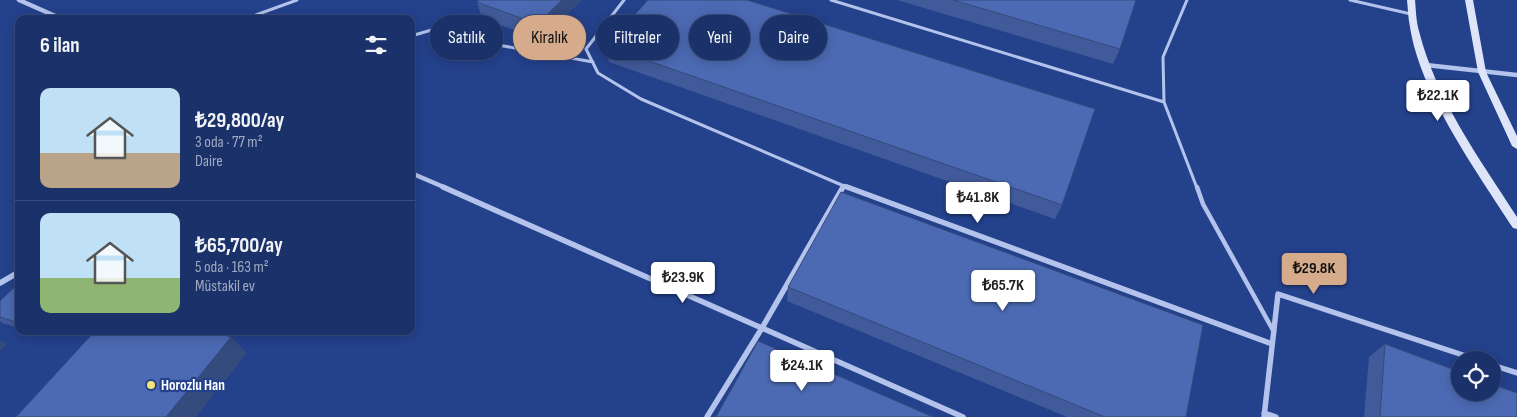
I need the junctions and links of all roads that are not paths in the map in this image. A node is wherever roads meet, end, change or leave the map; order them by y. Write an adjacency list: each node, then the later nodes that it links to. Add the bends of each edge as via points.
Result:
1 (19, 0): 10 (street)
2 (297, 0): 11 (lane)
3 (624, 0): 13 (lane, via 586,49)
4 (831, 0): 17 (lane)
5 (1187, 0): 17 (lane, via 1163,58)
6 (1350, 0): 9 (lane)
7 (1411, 0): 9 (street)
8 (1469, 0): 15 (street)
9 (1411, 14): 14 (street)
10 (53, 15)
11 (256, 15)
12 (415, 35): 13 (lane, via 434,29 476,41)
13 (593, 62): 20 (lane, via 598,73 640,99)
14 (1425, 65): 15 (street); 21 (street, via 1448,115)
15 (1482, 72): 16 (street); 18 (street)
16 (1517, 75)
17 (1164, 102): 25 (lane, via 1203,204)
18 (1517, 146)
19 (415, 175): 24 (street)
20 (844, 186): 24 (street); 26 (street)
21 (1517, 226)
22 (15, 274): 23 (street)
23 (0, 283)
24 (762, 328): 31 (street); 32 (street)
25 (1274, 332): 26 (street); 27 (street, via 1278,294)
26 (1272, 344): 30 (street)
27 (1451, 351)
28 (1501, 368): 29 (street)
29 (1517, 373)
30 (1264, 415): 33 (street)
31 (707, 417)
32 (963, 417)
33 (1276, 417)

